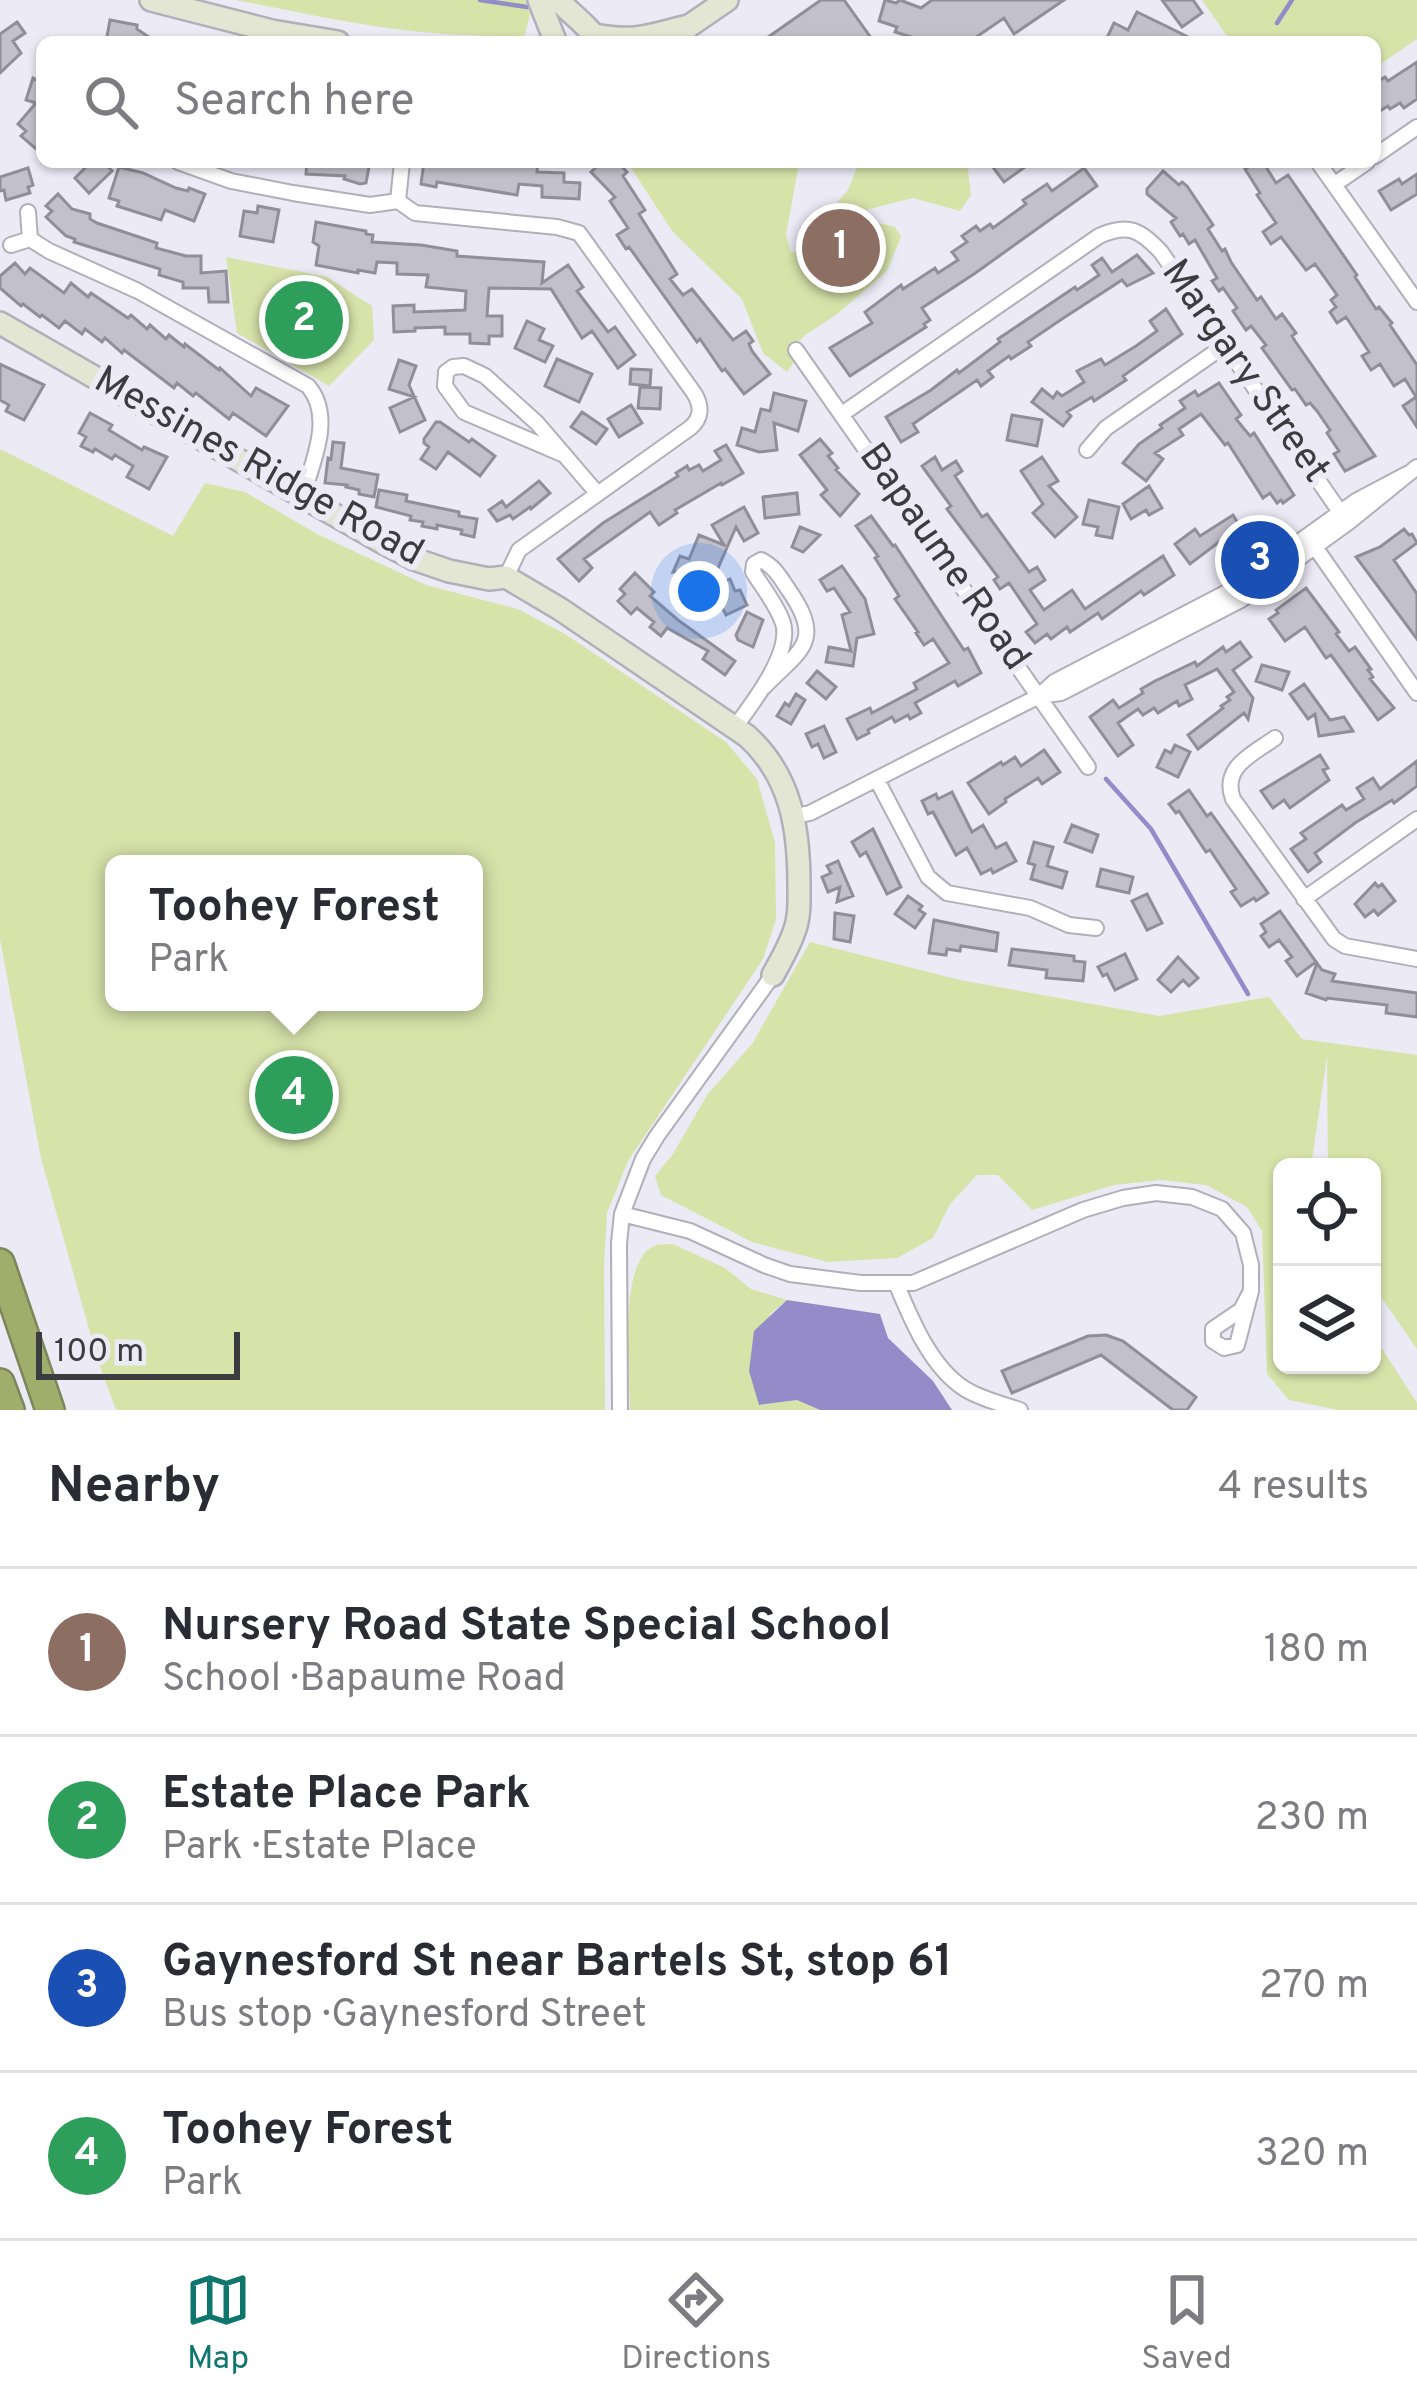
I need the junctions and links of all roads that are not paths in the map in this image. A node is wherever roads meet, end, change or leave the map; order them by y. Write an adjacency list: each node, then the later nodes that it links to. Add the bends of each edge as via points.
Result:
1 (152, 0): 7 (street)
2 (539, 0): 8 (street)
3 (558, 0): 6 (street)
4 (727, 0): 5 (street)
5 (682, 34)
6 (593, 35): 9 (street, via 571,26)
7 (302, 36)
8 (551, 36)
9 (556, 36)
10 (1417, 128): 11 (street)
11 (1381, 152)
12 (195, 168): 17 (street, via 293,193 370,205)
13 (401, 168): 17 (street)
14 (1323, 168): 16 (street)
15 (1358, 168): 16 (street)
16 (1335, 184): 21 (street)
17 (398, 200): 29 (street, via 415,212 579,233 696,396 693,426)
18 (28, 212): 19 (street)
19 (30, 239): 20 (street); 30 (street, via 308,386 322,415)
20 (11, 245)
21 (1415, 297)
22 (0, 323): 30 (street, Messines Ridge Road)
23 (1224, 346): 25 (street, Margary Street, via 1161,252 1144,235 1114,229); 26 (street, via 1106,428); 31 (street, Margary Street)
24 (796, 350): 25 (street, Bapaume Road)
25 (842, 414): 36 (street, Bapaume Road)
26 (1087, 450)
27 (562, 454): 27 (street, via 464,412 447,391 446,373 461,366 481,373); 29 (street)
28 (1412, 471): 31 (street); 32 (street)
29 (597, 493): 33 (street, via 519,550)
30 (302, 496): 33 (street, Messines Ridge Road, via 414,559)
31 (1340, 512): 36 (street, via 1233,589)
32 (1315, 547): 35 (street); 36 (street, via 1227,608 1061,693)
33 (506, 578): 37 (street, Messines Ridge Road)
34 (763, 688): 34 (street, via 784,631 753,571 761,560 806,624 794,660); 37 (street)
35 (1417, 693)
36 (1039, 696): 39 (street, Bapaume Road); 40 (street)
37 (735, 727): 41 (street, Messines Ridge Road, via 769,758)
38 (1275, 738): 43 (street, via 1234,768 1230,791)
39 (1088, 767)
40 (878, 780): 41 (street); 44 (street, via 936,886)
41 (795, 816): 46 (street, Messines Ridge Road, via 796,929)
42 (1417, 819): 43 (street)
43 (1304, 899): 45 (street, via 1342,944)
44 (1096, 928)
45 (1417, 959)
46 (772, 975): 47 (street, Messines Ridge Road, via 643,1159)
47 (622, 1214): 49 (street, via 690,1231 790,1274); 54 (street, Messines Ridge Road)
48 (0, 1263): 53 (highway)
49 (896, 1283): 50 (street, via 913,1283 1083,1210 1156,1193 1222,1209 1243,1233); 55 (street, via 944,1371 967,1390)
50 (1251, 1292)
51 (0, 1383): 52 (highway)
52 (10, 1410)
53 (50, 1410)
54 (620, 1410)
55 (1020, 1410)

